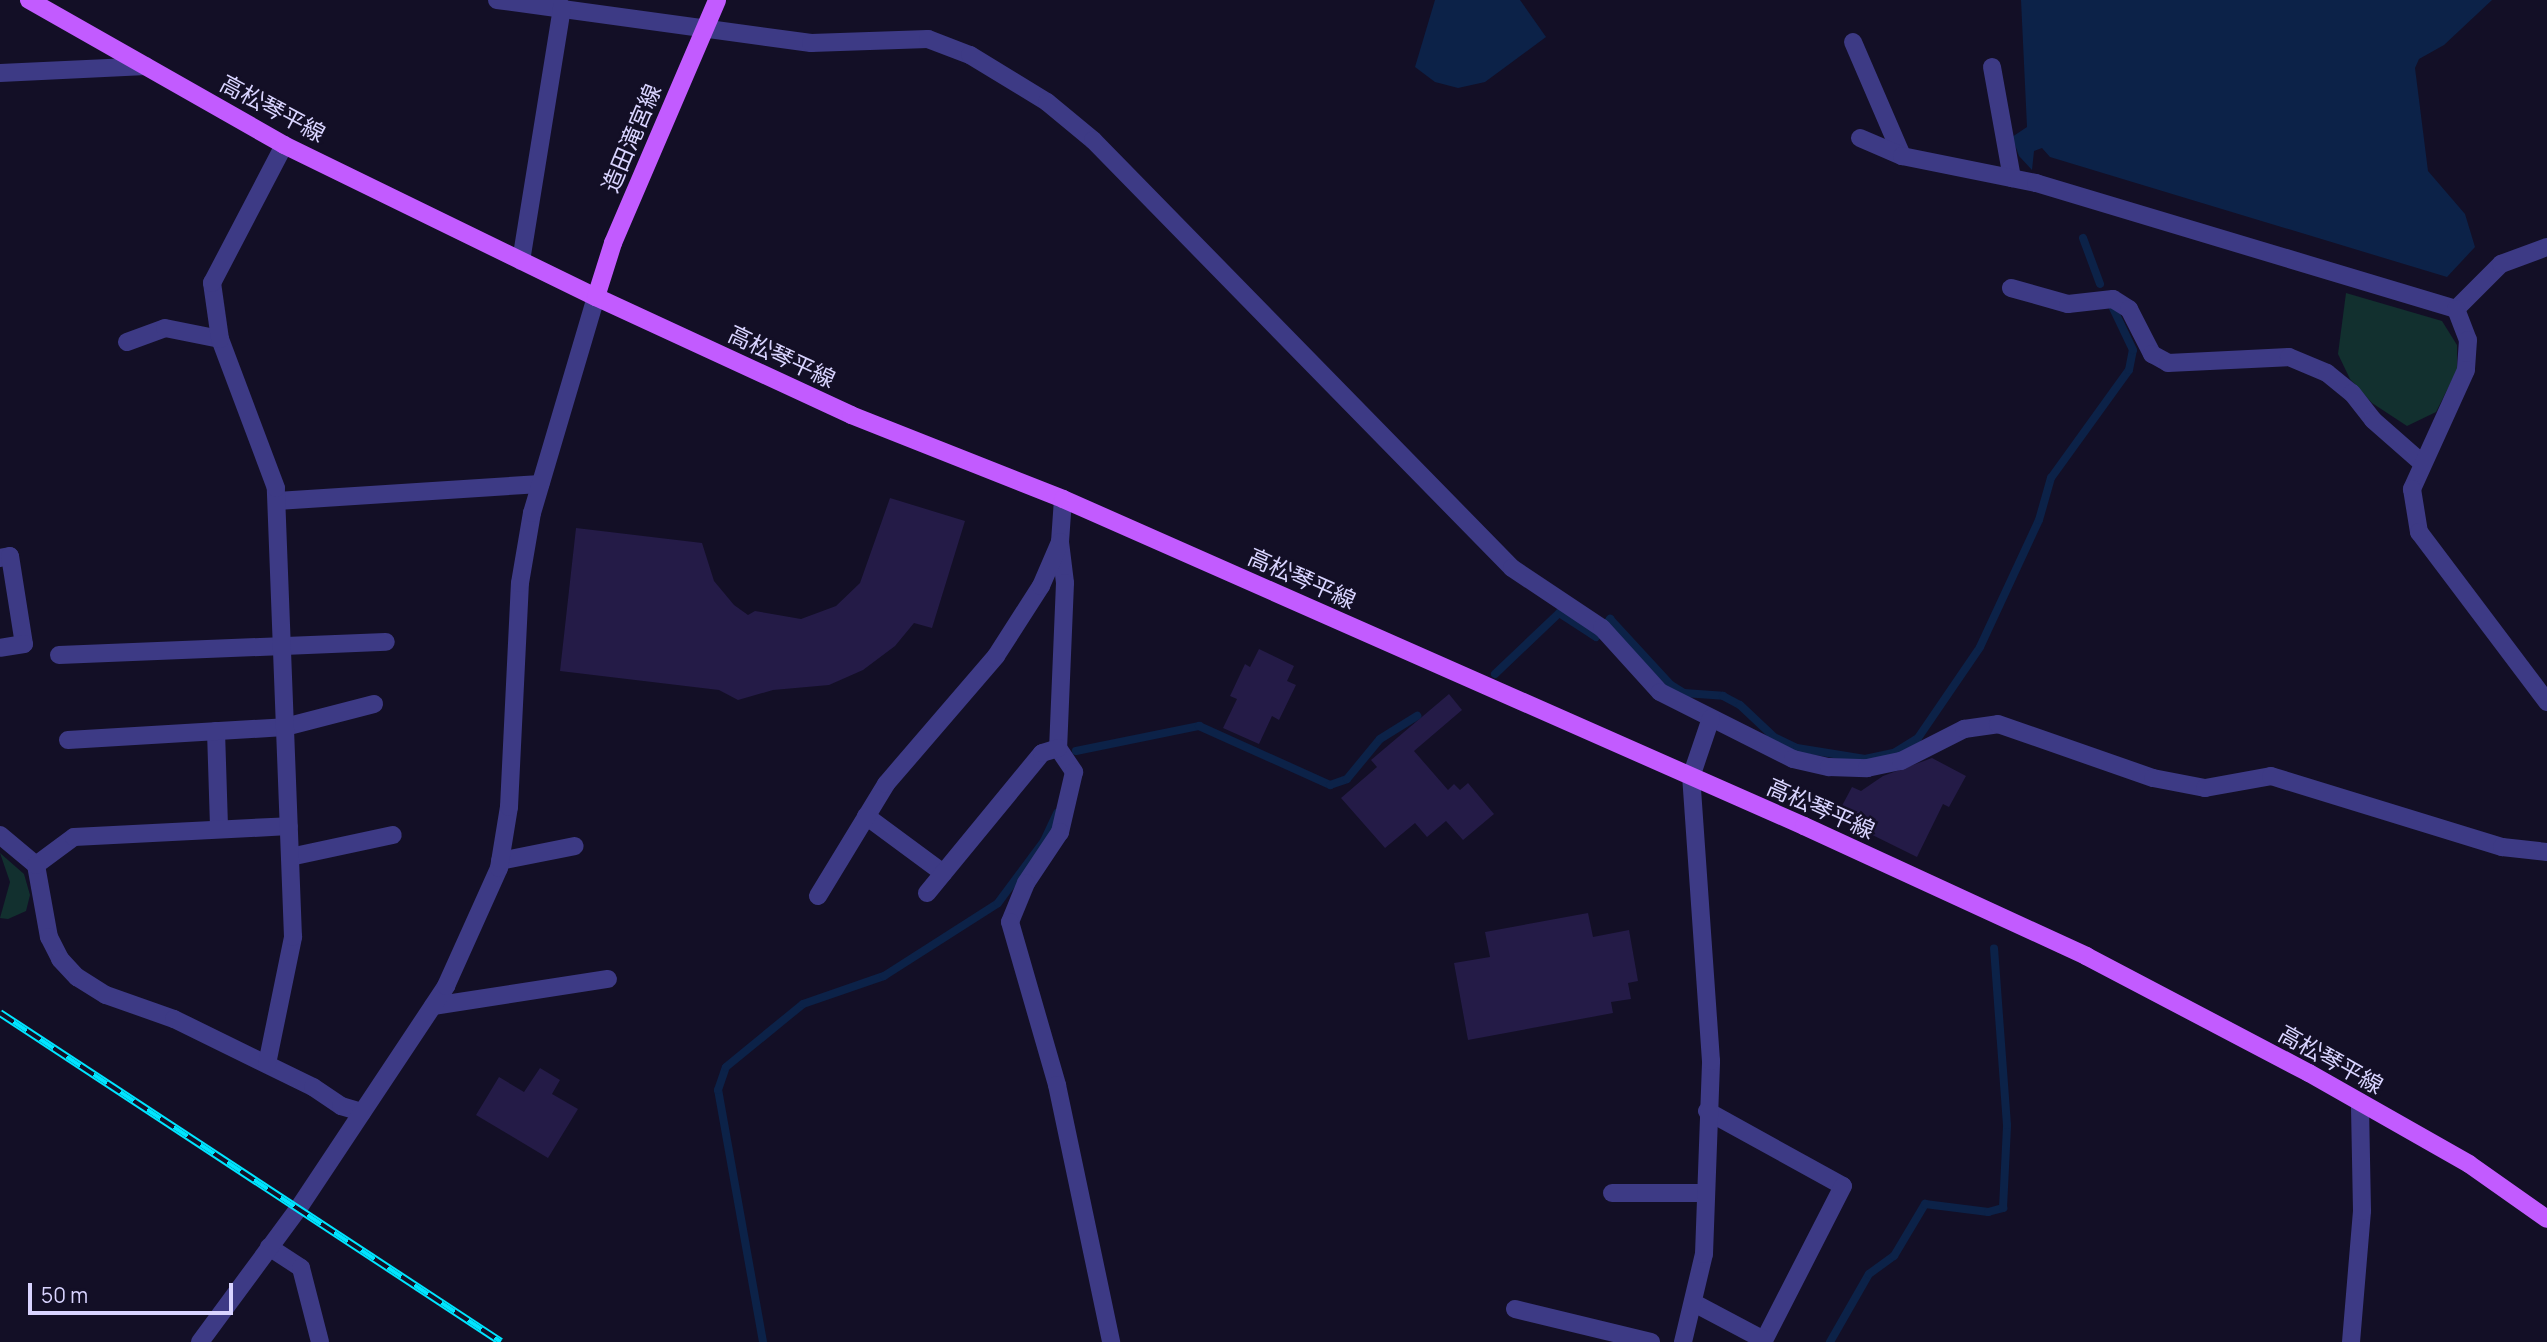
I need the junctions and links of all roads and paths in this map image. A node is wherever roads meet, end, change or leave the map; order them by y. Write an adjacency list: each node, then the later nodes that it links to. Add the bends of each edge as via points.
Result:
1 (29, 0): 7 (main road, 高松琴平線)
2 (497, 0): 4 (street)
3 (717, 0): 5 (main road, 造田滝宮線)
4 (572, 5): 5 (street); 15 (street)
5 (704, 30): 17 (main road, 造田滝宮線, via 613,243); 33 (street, via 811,43 928,39 970,55 1047,102 1093,141 1512,568 1602,628 1660,692)
6 (1853, 42): 12 (street)
7 (146, 66): 9 (street); 11 (main road, 高松琴平線)
8 (1992, 68): 13 (street)
9 (0, 72)
10 (1860, 138): 12 (street)
11 (284, 145): 15 (main road, 高松琴平線); 19 (street, via 212,283)
12 (1902, 156): 13 (street)
13 (2012, 178): 18 (street)
14 (2547, 247): 18 (street, via 2501,264)
15 (521, 261): 17 (main road, 高松琴平線)
16 (2011, 288): 21 (street, via 2068,304 2113,299 2129,309 2152,354 2168,363 2289,357 2302,362 2327,373 2352,393 2373,420)
17 (596, 297): 22 (street); 23 (main road, 高松琴平線, via 851,415)
18 (2456, 309): 21 (street, via 2468,340 2466,370)
19 (220, 339): 20 (street, via 165,328); 24 (street)
20 (127, 342)
21 (2421, 462): 31 (street, via 2412,489 2419,532)
22 (541, 484): 24 (street); 47 (street, via 520,583 509,807)
23 (1063, 499): 25 (street); 38 (main road, 高松琴平線)
24 (277, 501): 29 (street)
25 (1059, 542): 37 (street, via 1065,583); 39 (street, via 1041,586 996,656 886,785)
26 (0, 558): 28 (street, via 10,556 24,644)
27 (386, 642): 29 (street)
28 (0, 648)
29 (281, 649): 30 (street); 34 (street)
30 (59, 654)
31 (2545, 694)
32 (374, 704): 34 (street)
33 (1711, 718): 38 (street); 45 (street, via 1793,759 1829,767 1867,768 1901,761 1964,729 1998,724 2153,778 2205,788 2271,776 2502,847)
34 (285, 727): 35 (street); 40 (street)
35 (216, 731): 36 (street); 41 (street)
36 (68, 740)
37 (1058, 748): 49 (street, via 1042,753); 67 (street, via 1074,772 1067,816 1026,883 1010,922 1057,1085)
38 (1691, 777): 55 (main road, 高松琴平線, via 2086,956); 56 (street, via 1711,1061)
39 (866, 816): 49 (street); 51 (street)
40 (289, 826): 41 (street); 46 (street)
41 (219, 829): 48 (street, via 74,837)
42 (0, 835): 48 (street)
43 (393, 835): 46 (street)
44 (575, 845): 47 (street)
45 (2547, 852)
46 (290, 857): 54 (street, via 293,937)
47 (500, 861): 53 (street, via 481,915)
48 (36, 865): 54 (street, via 49,937 60,959 77,977 106,995 174,1019)
49 (943, 873): 50 (street)
50 (926, 893)
51 (818, 896)
52 (608, 979): 53 (street)
53 (433, 1006): 57 (street)
54 (267, 1064): 57 (street, via 341,1106)
55 (2360, 1102): 60 (main road, 高松琴平線, via 2469,1164); 70 (street, via 2362,1210)
56 (1707, 1111): 59 (street); 64 (street, via 1843,1186)
57 (362, 1112): 61 (street)
58 (1612, 1193): 59 (street)
59 (1704, 1193): 62 (street, via 1704,1254)
60 (2547, 1219)
61 (269, 1247): 65 (street); 66 (street, via 301,1268)
62 (1694, 1303): 64 (street); 69 (street)
63 (1516, 1309): 68 (street)
64 (1763, 1341)
65 (200, 1342)
66 (320, 1342)
67 (1111, 1342)
68 (1651, 1342)
69 (1683, 1342)
70 (2351, 1342)

